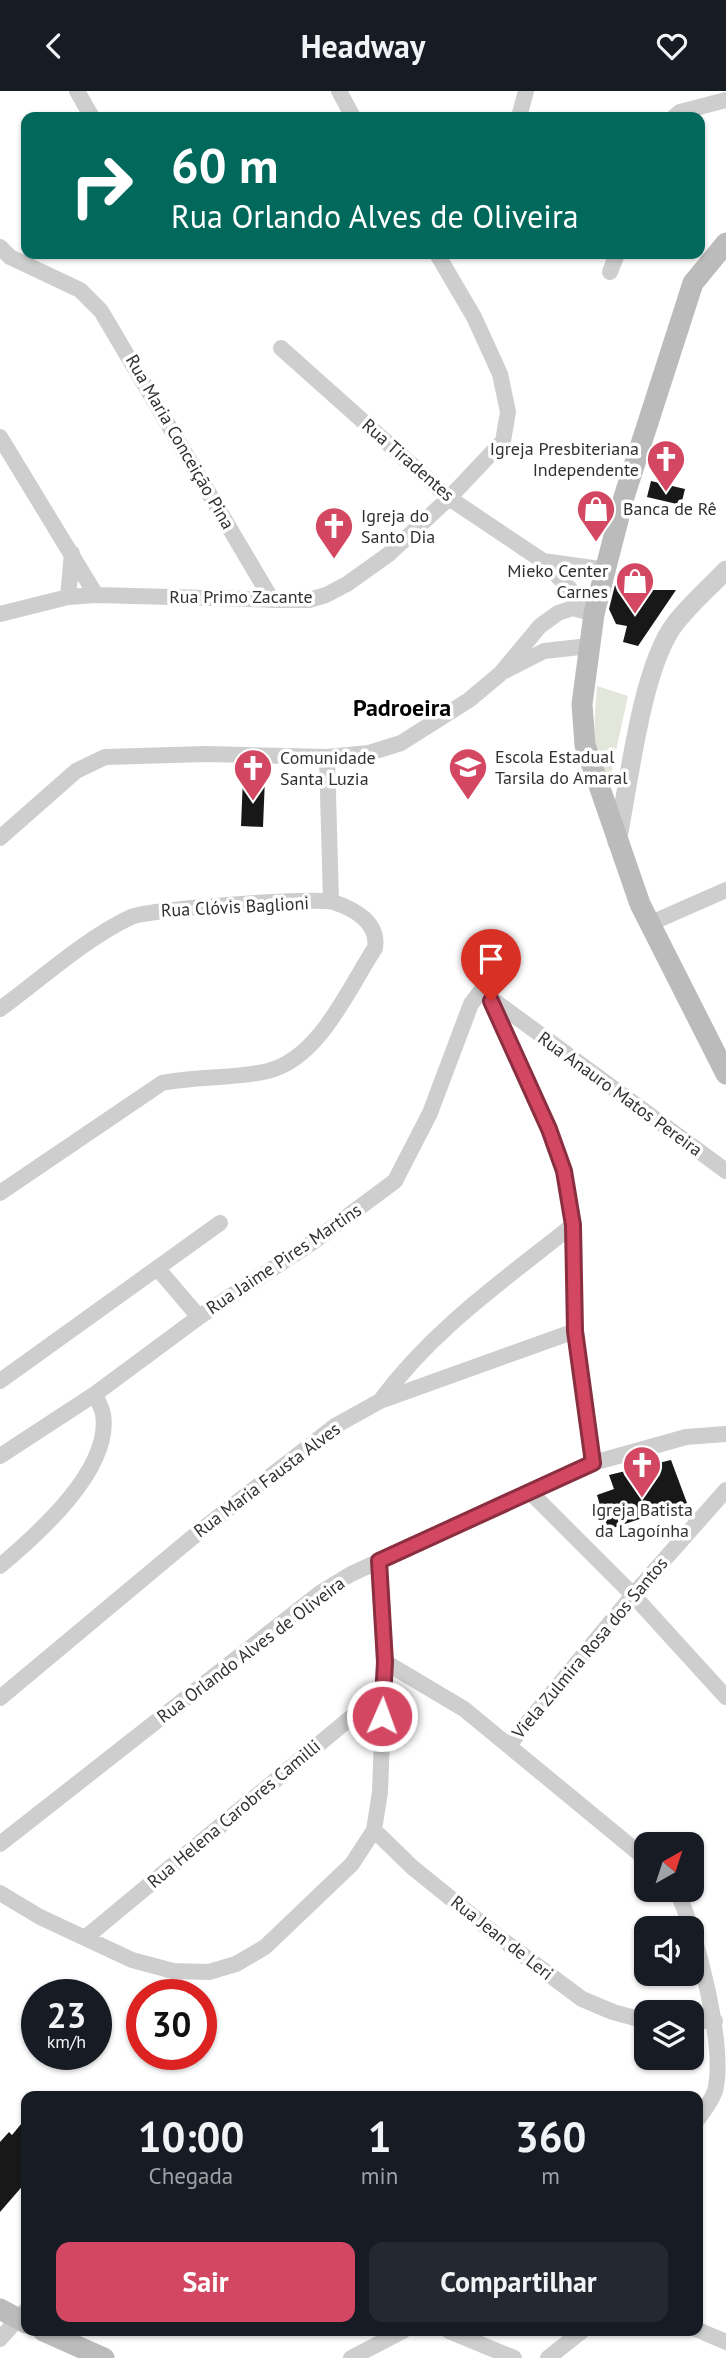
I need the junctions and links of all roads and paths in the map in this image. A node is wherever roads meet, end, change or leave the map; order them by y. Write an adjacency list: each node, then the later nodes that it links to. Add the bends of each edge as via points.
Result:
1 (77, 91): 5 (street)
2 (339, 91): 6 (street)
3 (526, 91): 7 (street)
4 (726, 100): 8 (street)
5 (89, 112)
6 (350, 112)
7 (520, 112)
8 (680, 112)
9 (726, 243): 19 (main road, via 693,283 624,497)
10 (4, 256): 23 (street, Rua Maria Conceição Pina, via 80,290 101,311)
11 (441, 259): 16 (street, Rua Primo Zacante, via 500,374 508,412 503,441)
12 (615, 259): 13 (street)
13 (610, 272)
14 (281, 348): 16 (street, Rua Tiradentes)
15 (0, 437): 17 (street)
16 (449, 498): 18 (street, Rua Tiradentes); 23 (street, Rua Primo Zacante, via 389,554 347,584 309,600)
17 (72, 551): 21 (street); 22 (street)
18 (543, 561): 19 (street, Rua Tiradentes); 25 (street, Rua Tiradentes)
19 (607, 571): 25 (main road)
20 (726, 571): 30 (street, via 674,625 661,647 650,677)
21 (96, 595): 22 (street, Rua Primo Zacante); 23 (street, Rua Primo Zacante)
22 (68, 597): 24 (street, Rua Primo Zacante)
23 (272, 600)
24 (0, 614)
25 (594, 614): 26 (main road); 27 (street, via 573,608 558,613 540,626)
26 (589, 646): 27 (street, via 544,650); 30 (main road, via 582,704 585,745)
27 (500, 674): 28 (street, via 449,716 401,743 369,753)
28 (327, 757): 29 (street, via 105,757 76,771); 32 (street, Rua Clóvis Baglioni)
29 (0, 838)
30 (617, 842): 33 (main road)
31 (726, 890): 33 (street)
32 (331, 901): 35 (street, Rua Clóvis Baglioni, via 194,907 133,916); 38 (street, Rua Clóvis Baglioni, via 373,925 377,935 374,948 305,1051 270,1070 162,1083)
33 (651, 923): 36 (main road)
34 (486, 996): 37 (street, Rua Anauro Matos Pereira); 40 (street, via 549,1129 564,1171); 42 (street, Rua Jaime Pires Martins, via 471,1004 430,1113 395,1181)
35 (0, 1009)
36 (726, 1075)
37 (726, 1171)
38 (0, 1193)
39 (220, 1223): 41 (street)
40 (573, 1225): 43 (street); 46 (street, via 450,1322 400,1373)
41 (158, 1269): 42 (street); 44 (street)
42 (199, 1317): 45 (street, Rua Jaime Pires Martins)
43 (575, 1331): 46 (street, Rua Maria Fausta Alves); 49 (street)
44 (0, 1381)
45 (94, 1394): 48 (street, Rua Jaime Pires Martins); 53 (street, via 103,1414 93,1463 54,1515)
46 (380, 1401): 58 (street, Rua Maria Fausta Alves, via 335,1426 288,1462)
47 (726, 1434): 49 (street, Rua Orlando Alves de Oliveira, via 686,1437)
48 (0, 1456)
49 (593, 1463): 51 (street, Rua Orlando Alves de Oliveira)
50 (726, 1490): 54 (street, Viela Zulmira Rosa dos Santos)
51 (530, 1492): 52 (street, Rua Orlando Alves de Oliveira); 54 (street)
52 (379, 1561): 55 (street); 61 (street, Rua Orlando Alves de Oliveira, via 320,1593)
53 (0, 1566)
54 (633, 1595): 57 (street); 59 (street, Viela Zulmira Rosa dos Santos)
55 (385, 1662): 56 (street); 59 (street, via 464,1709)
56 (383, 1691): 60 (street); 65 (street, Rua Helena Carobres Camilli)
57 (726, 1697)
58 (0, 1698)
59 (509, 1745): 62 (street)
60 (374, 1831): 65 (street, via 335,1883 265,1947 236,1964 209,1972 173,1971 132,1961); 66 (street, Rua Jean de Leri, via 465,1909 582,1999)
61 (0, 1844)
62 (634, 1849)
63 (0, 1893): 65 (street)
64 (680, 1902): 68 (street, via 702,1964)
65 (85, 1938)
66 (634, 2018)
67 (704, 2021): 68 (street)
68 (715, 2021): 69 (street, via 720,2058 716,2090)
69 (703, 2111)
70 (18, 2316): 76 (street)
71 (703, 2332): 77 (street)
72 (54, 2336): 78 (main road)
73 (393, 2336): 79 (street)
74 (461, 2336): 80 (street)
75 (576, 2336): 81 (street)
76 (0, 2339)
77 (726, 2342)
78 (104, 2358)
79 (351, 2358)
80 (514, 2358)
81 (548, 2358)

